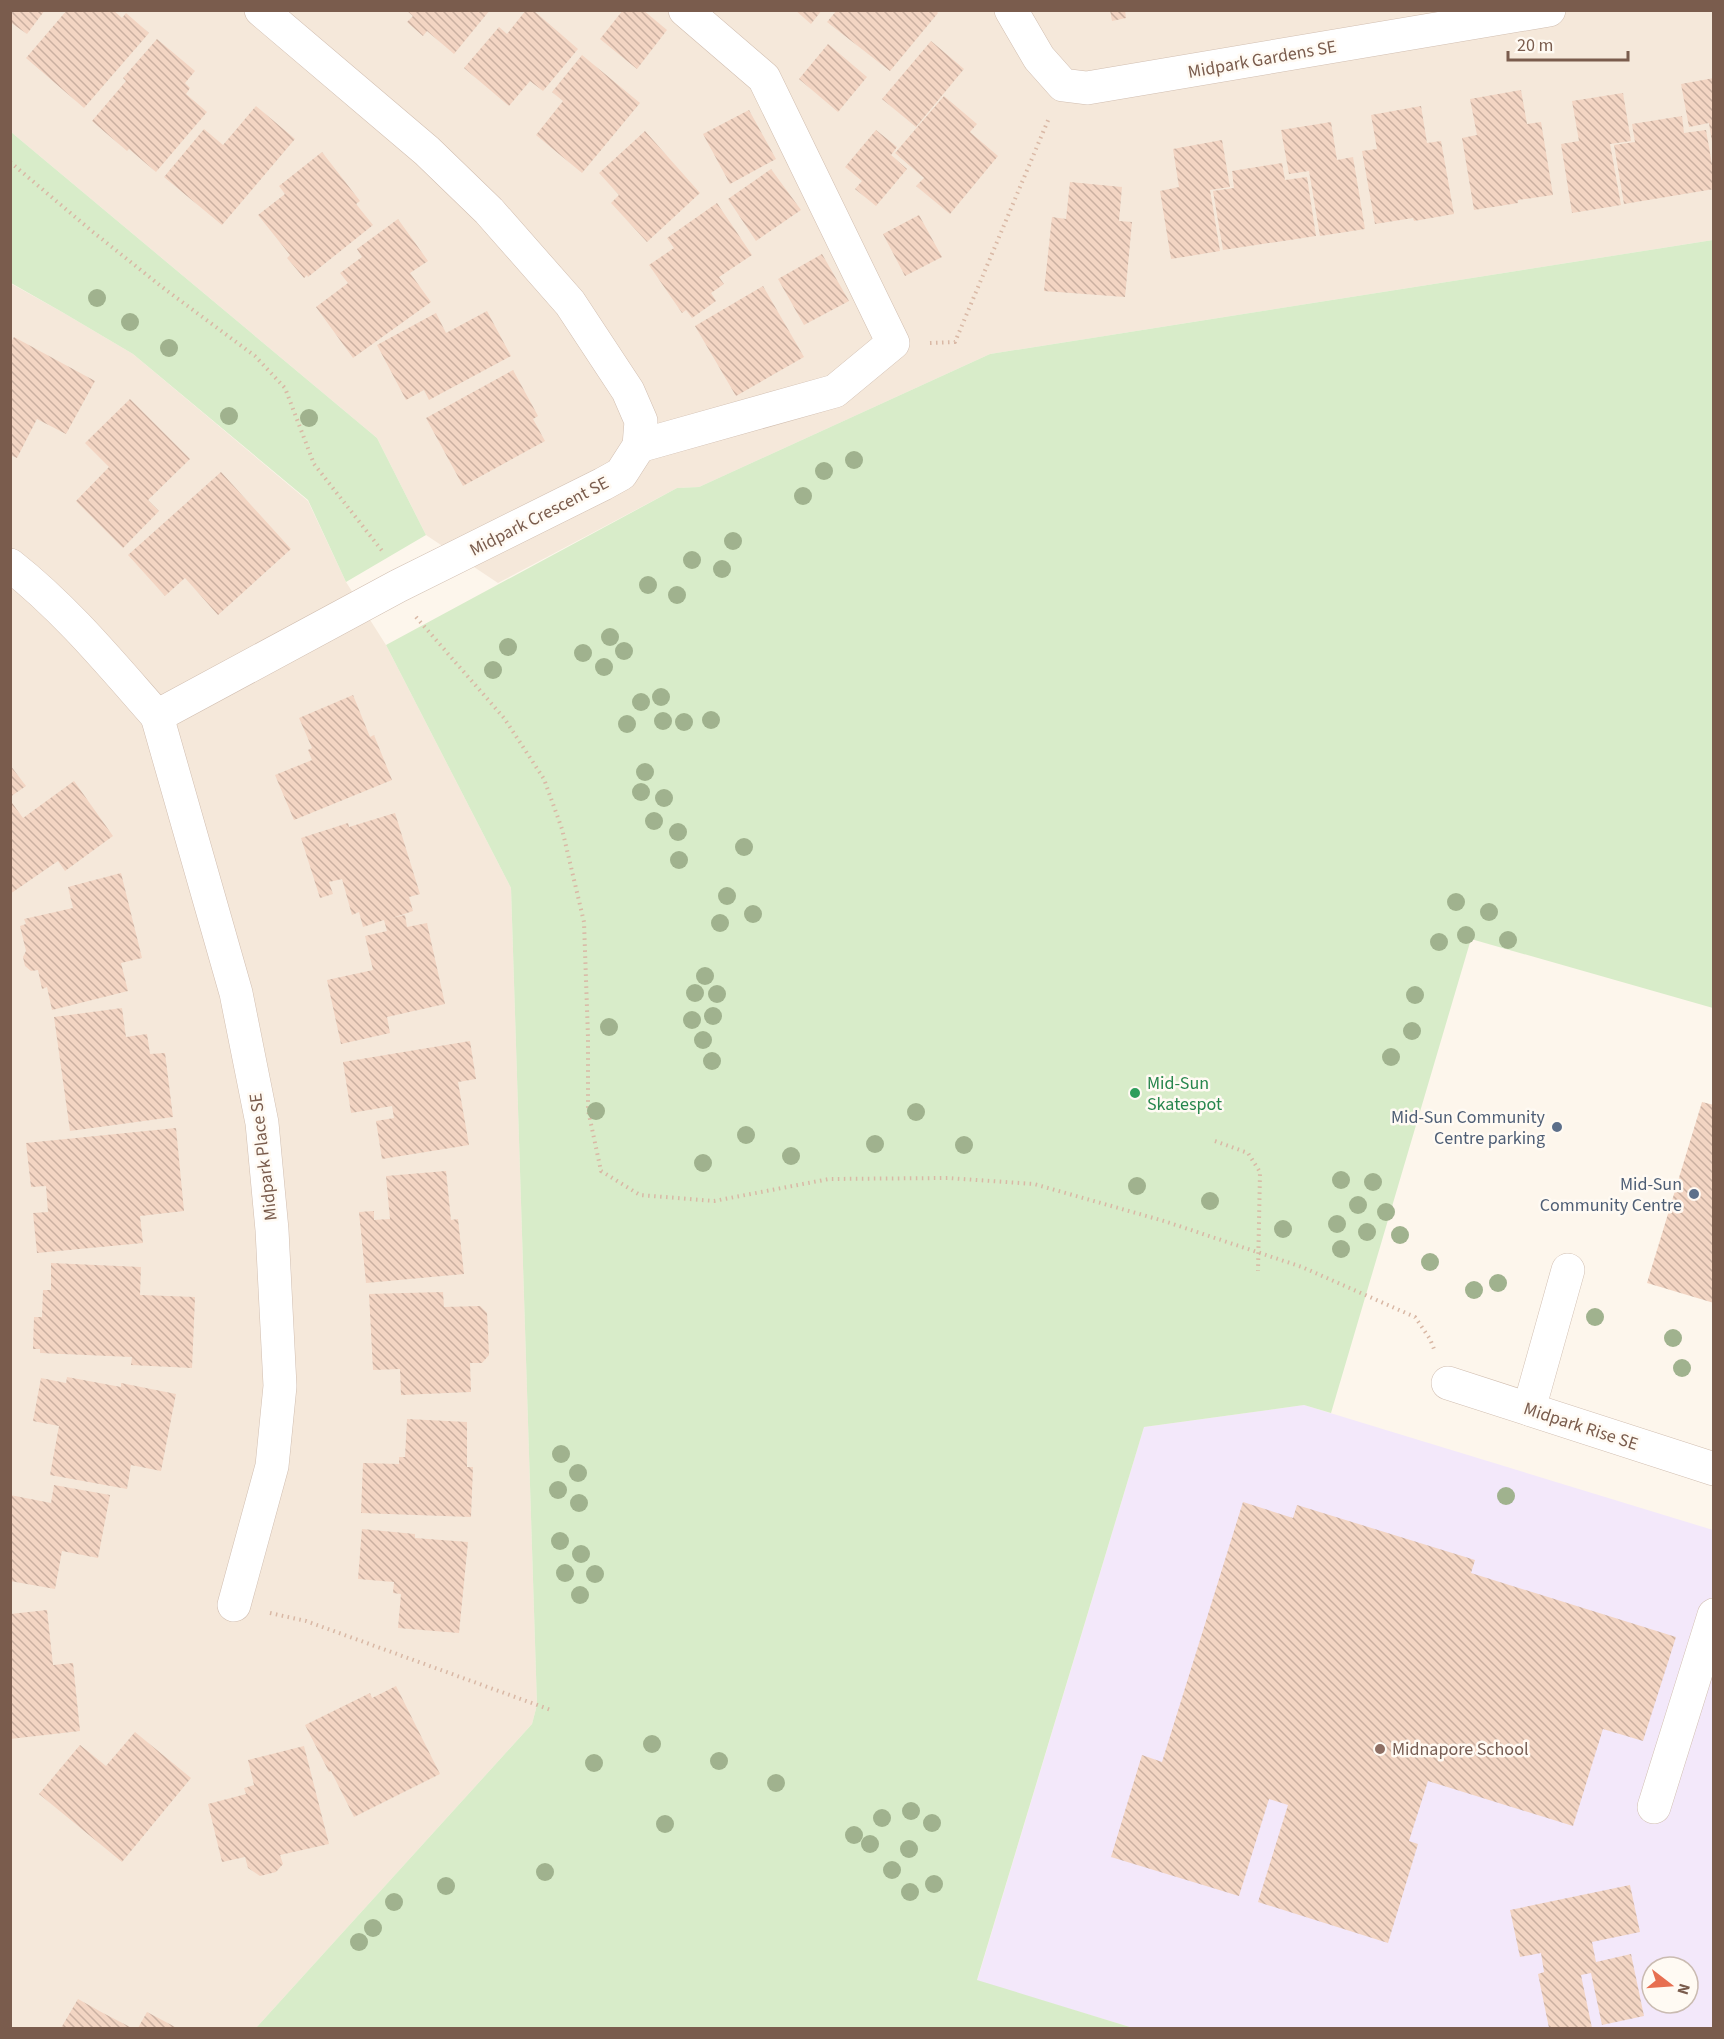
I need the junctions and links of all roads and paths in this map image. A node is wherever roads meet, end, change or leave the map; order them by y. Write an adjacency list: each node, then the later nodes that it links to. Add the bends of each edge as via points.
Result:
1 (261, 10): 8 (street, via 435,159 489,211 570,303 628,391 641,421)
2 (685, 10): 7 (street, via 764,78)
3 (1011, 10): 5 (street, via 1039,58)
4 (1550, 10): 5 (street, Midpark Gardens SE, via 1088,88)
5 (1064, 85): 7 (path, via 955,342)
6 (10, 162): 10 (path, via 162,287 255,356 285,388 314,464 389,558)
7 (893, 343): 8 (street, via 835,391)
8 (639, 446): 10 (street, Midpark Crescent SE, via 621,474)
9 (10, 565): 11 (street, via 82,631)
10 (398, 586): 11 (street, Midpark Crescent SE); 13 (path, via 416,617 504,718 544,779 562,829 584,922 588,1110 601,1171 639,1195 714,1201 830,1179 948,1178 1035,1184)
11 (157, 716): 19 (street, Midpark Place SE, via 236,993 262,1123 272,1230 280,1386 272,1466)
12 (1215, 1142): 13 (path, via 1248,1153 1260,1172)
13 (1259, 1253): 15 (path); 16 (path, via 1302,1267 1415,1317 1430,1339)
14 (1568, 1270): 17 (street)
15 (1258, 1271)
16 (1448, 1383): 17 (street, Midpark Rise SE)
17 (1529, 1409): 18 (street, Midpark Rise SE)
18 (1713, 1469)
19 (234, 1605): 21 (path, via 306,1621)
20 (1713, 1615): 22 (street)
21 (551, 1710)
22 (1654, 1807)

